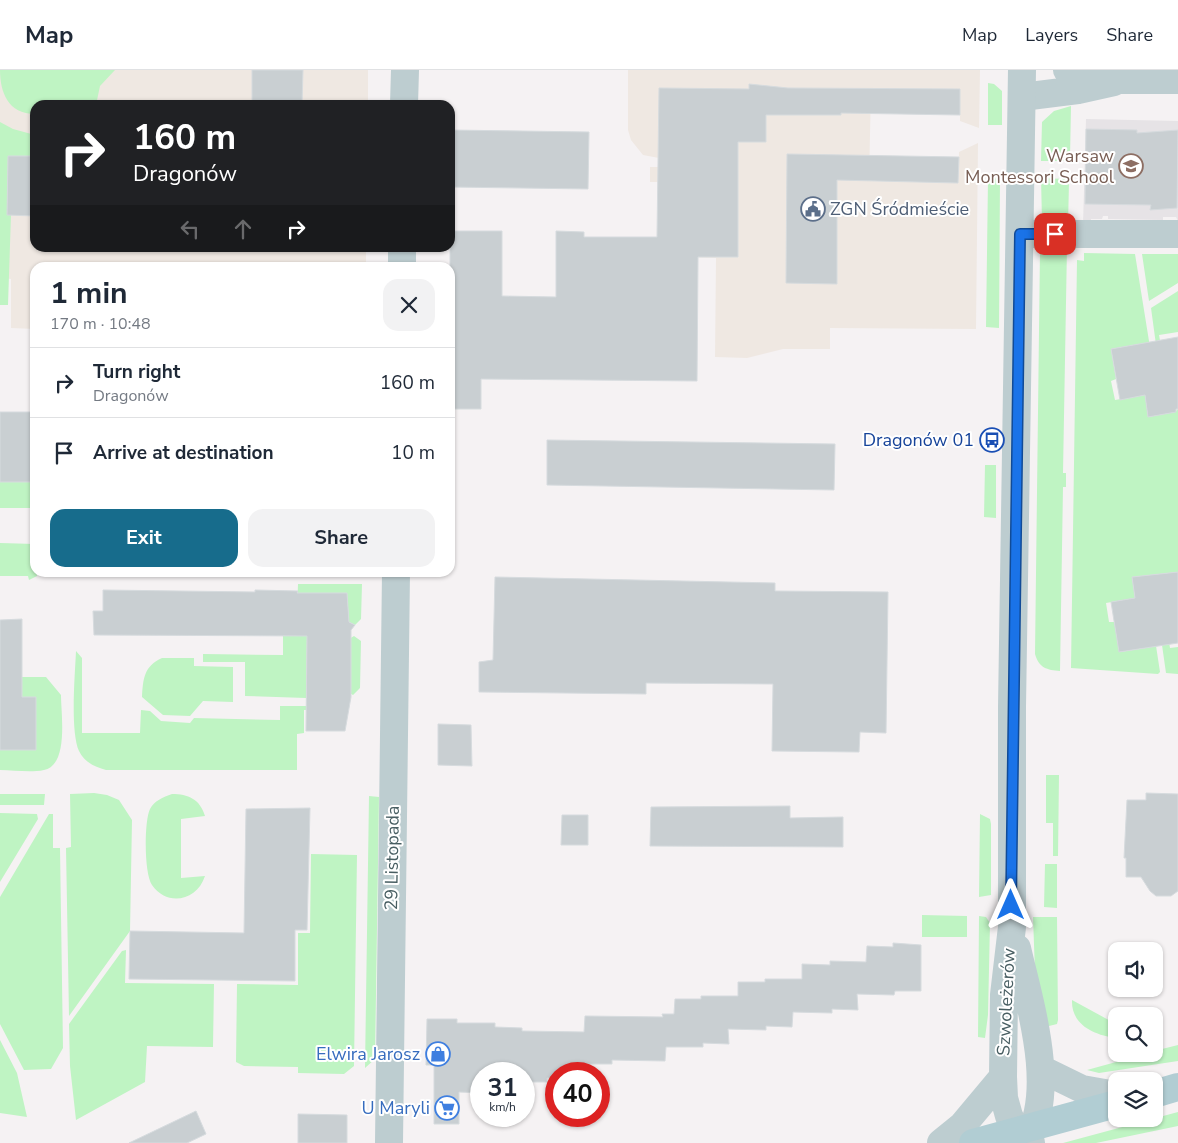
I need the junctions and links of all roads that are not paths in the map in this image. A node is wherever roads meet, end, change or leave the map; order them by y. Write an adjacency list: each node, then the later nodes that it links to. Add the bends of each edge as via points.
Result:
1 (405, 70): 6 (street)
2 (1067, 70): 3 (street)
3 (1123, 80): 4 (street); 5 (street, via 1078,90)
4 (1178, 80)
5 (1022, 83): 7 (street, Szwoleżerów)
6 (404, 100)
7 (1020, 234): 8 (street); 10 (street, Szwoleżerów, via 1012,707)
8 (1178, 234)
9 (396, 577): 18 (street, 29 Listopada)
10 (1012, 927): 11 (street, Szwoleżerów); 12 (street, Szwoleżerów, via 1004,995)
11 (1041, 1069): 15 (street, via 1082,1089); 17 (street, Szwoleżerów, via 1040,1107)
12 (1003, 1077): 17 (street, Szwoleżerów, via 1009,1116); 19 (street, Szwoleżerów, via 962,1126)
13 (1178, 1087): 14 (main road)
14 (1163, 1091)
15 (1108, 1093)
16 (1108, 1107): 17 (main road)
17 (1027, 1137): 20 (main road)
18 (389, 1143)
19 (941, 1143)
20 (973, 1143)

